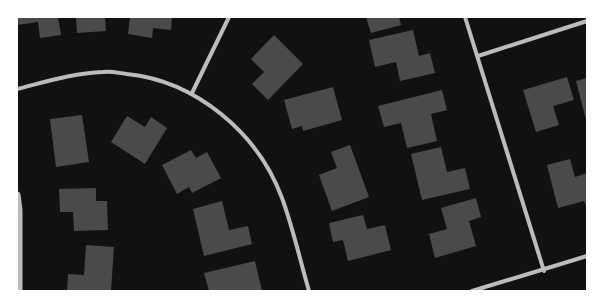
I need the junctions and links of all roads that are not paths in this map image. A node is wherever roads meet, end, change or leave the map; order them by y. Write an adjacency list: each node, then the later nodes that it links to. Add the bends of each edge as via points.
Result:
1 (229, 17): 6 (street)
2 (465, 17): 4 (street)
3 (587, 21): 4 (street)
4 (478, 56): 9 (street)
5 (17, 89): 6 (street, via 68,76 104,71 145,76)
6 (192, 93): 11 (street, via 230,121 259,154 281,197)
7 (17, 195): 10 (street)
8 (587, 256): 9 (street)
9 (544, 270): 12 (street)
10 (19, 291)
11 (309, 291)
12 (472, 291)

